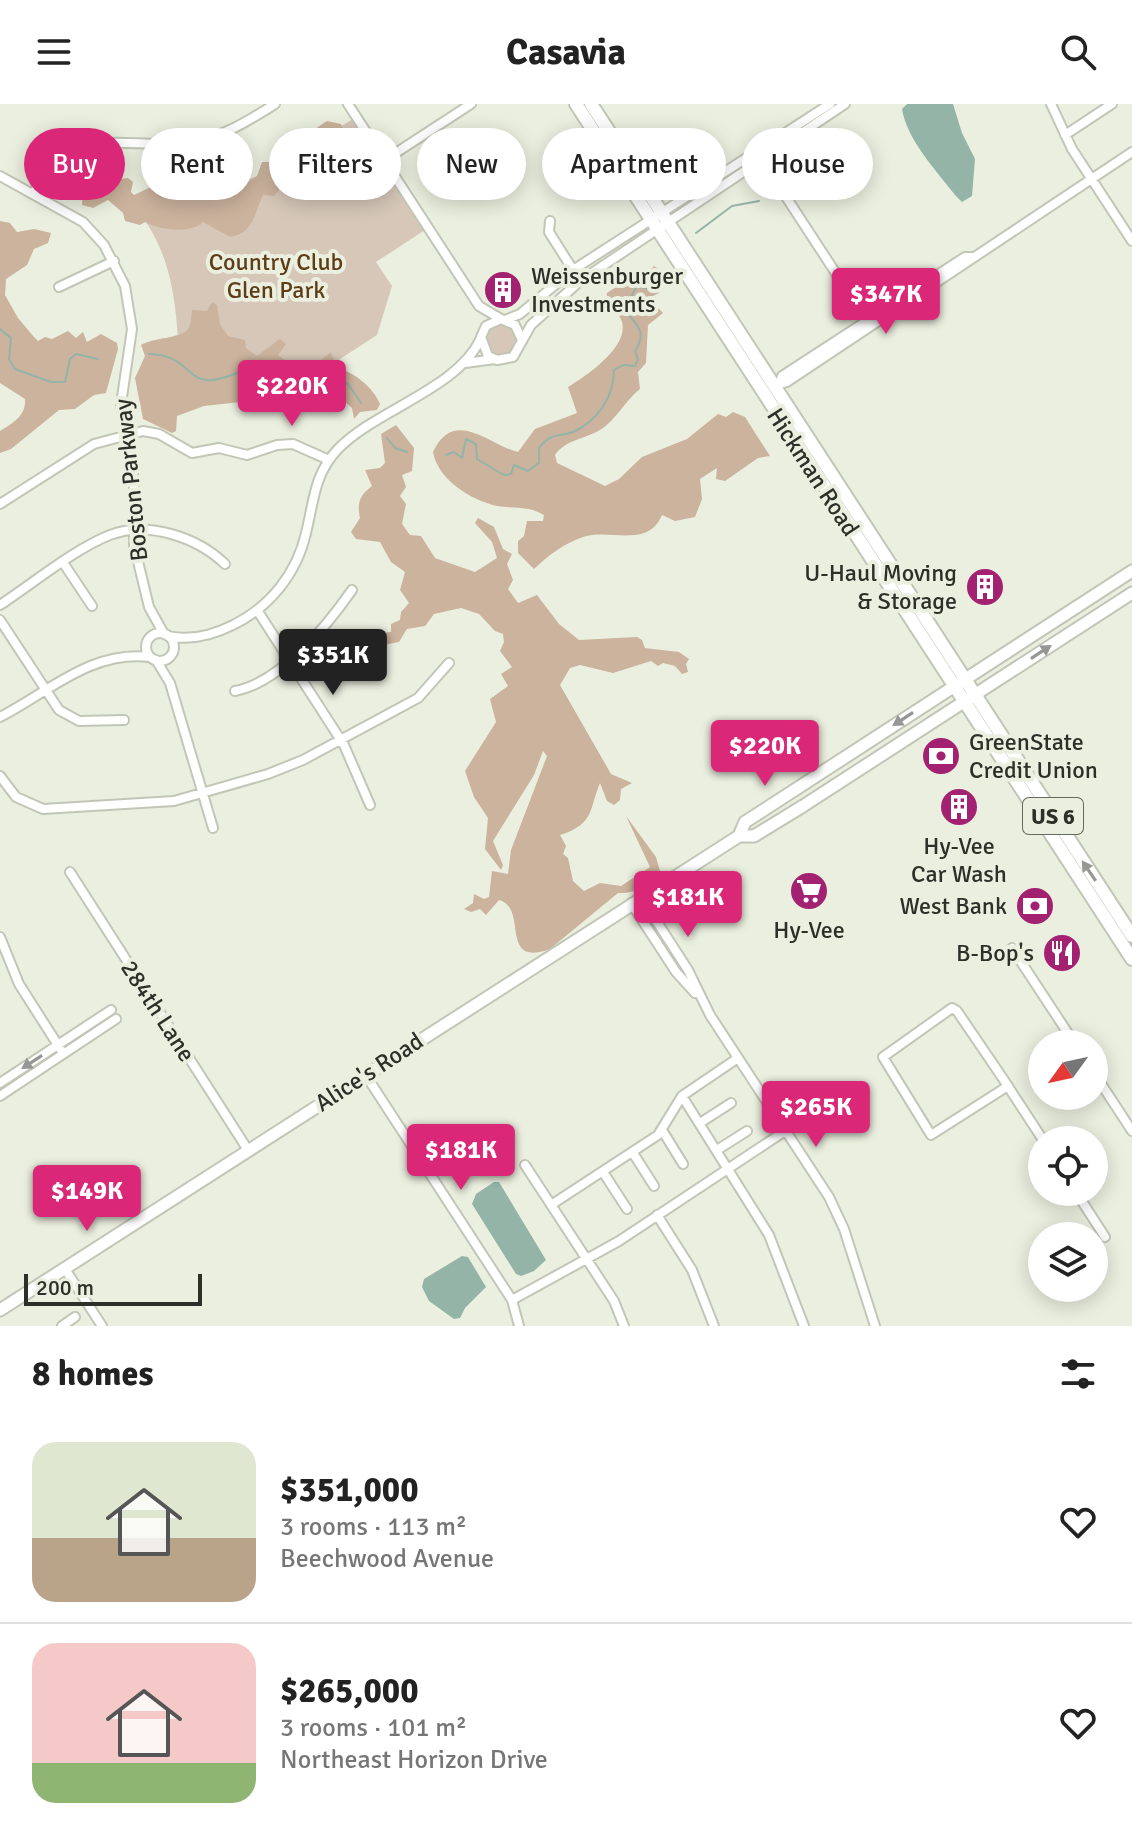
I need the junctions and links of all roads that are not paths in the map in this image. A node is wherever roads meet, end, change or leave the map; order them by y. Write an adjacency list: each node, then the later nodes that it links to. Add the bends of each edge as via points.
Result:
1 (275, 104): 14 (street, via 240,126 195,141)
2 (348, 104): 10 (street)
3 (471, 104): 15 (street)
4 (576, 104): 24 (highway, Hickman Road / US 6)
5 (591, 104): 24 (highway, Hickman Road / US 6)
6 (830, 104): 11 (street)
7 (845, 104): 12 (street)
8 (1051, 104): 13 (street)
9 (1112, 104): 13 (street)
10 (364, 128)
11 (797, 128)
12 (805, 128)
13 (1065, 135): 19 (street)
14 (125, 141)
15 (401, 150)
16 (1132, 152): 19 (street)
17 (742, 166): 24 (street)
18 (0, 176): 21 (street, Boston Parkway)
19 (1091, 178): 26 (street); 27 (street)
20 (401, 185): 32 (street)
21 (24, 189)
22 (44, 200): 28 (street, Boston Parkway, via 83,222)
23 (788, 200): 34 (street)
24 (658, 219): 29 (street); 30 (street); 39 (highway, Hickman Road / US 6); 39 (highway, Hickman Road / US 6, via 707,308)
25 (550, 221): 29 (street, via 549,232)
26 (1132, 241)
27 (972, 257): 34 (street); 39 (street, via 787,382)
28 (114, 261): 31 (street); 40 (street, Boston Parkway, via 131,313 121,392)
29 (573, 270): 30 (street); 33 (street, via 520,314)
30 (580, 281): 36 (street, via 531,325)
31 (59, 287)
32 (479, 306): 33 (street); 35 (street)
33 (503, 320): 35 (street, via 492,322); 36 (street, via 515,325)
34 (867, 321): 39 (street)
35 (482, 334): 37 (street, via 483,349); 38 (street)
36 (522, 340): 37 (street, via 513,357)
37 (495, 359): 38 (street)
38 (465, 363): 41 (street, via 351,438)
39 (771, 386): 62 (highway, Hickman Road / US 6, via 772,399 810,456 822,462); 64 (highway, Hickman Road / US 6)
40 (124, 434): 41 (street, via 152,432 185,451 219,448 247,455 293,444); 42 (street, via 89,447); 43 (street, Boston Parkway, via 134,480)
41 (329, 460): 52 (street, via 314,489 294,566)
42 (0, 504)
43 (133, 531): 44 (street, via 110,535); 45 (street, via 189,539); 51 (street, Boston Parkway)
44 (64, 564): 49 (street); 50 (street)
45 (225, 564)
46 (1132, 571): 62 (main road, Alice's Road)
47 (352, 590): 60 (street, via 325,628)
48 (1132, 593): 67 (main road, Alice's Road, one-way to 48)
49 (0, 605)
50 (92, 606)
51 (149, 607): 54 (street, Boston Parkway); 56 (street, Boston Parkway)
52 (257, 610): 55 (street, via 227,628); 60 (street)
53 (0, 620): 65 (street)
54 (166, 635): 55 (street); 56 (street, via 157,633); 57 (street, Boston Parkway)
55 (196, 637): 57 (street)
56 (148, 641): 58 (street); 59 (street, Boston Parkway)
57 (172, 653): 59 (street); 63 (street)
58 (122, 657): 59 (street); 65 (street, via 79,670)
59 (153, 658): 63 (street)
60 (290, 660): 66 (street); 71 (street)
61 (449, 663): 71 (street, via 418,698)
62 (966, 679): 64 (main road, Alice's Road); 67 (highway, Hickman Road / US 6)
63 (170, 683): 73 (street)
64 (953, 688): 68 (highway, Hickman Road / US 6); 76 (main road, Alice's Road, one-way to 76, via 745,822)
65 (44, 689): 69 (street); 70 (street, via 68,717)
66 (235, 691)
67 (976, 694): 68 (main road, Alice's Road); 79 (highway, Hickman Road / US 6, one-way to 67)
68 (962, 703): 76 (main road, Alice's Road, via 754,836); 82 (highway, Hickman Road / US 6)
69 (0, 717)
70 (124, 720)
71 (340, 739): 73 (street, via 286,767); 74 (street)
72 (0, 776): 73 (street, via 11,792 43,809 167,802)
73 (200, 792): 75 (street)
74 (370, 805)
75 (213, 828)
76 (739, 836): 78 (main road, Alice's Road)
77 (70, 872): 101 (street, 284th Lane)
78 (636, 900): 87 (street, via 676,972); 88 (main road, Alice's Road)
79 (1132, 936)
80 (0, 937): 86 (street, via 19,984)
81 (1012, 948): 85 (street)
82 (1132, 959)
83 (111, 1010): 86 (street)
84 (116, 1019): 86 (street)
85 (1066, 1030)
86 (60, 1049): 89 (street, one-way to 89); 92 (street)
87 (738, 1058): 93 (street); 99 (street)
88 (365, 1074): 101 (main road, Alice's Road); 114 (street)
89 (0, 1083)
90 (1008, 1086): 90 (street, via 952,1008 883,1057 931,1135); 96 (street)
91 (1108, 1094): 100 (street)
92 (0, 1096)
93 (682, 1096): 95 (street); 97 (street)
94 (731, 1103): 95 (street)
95 (700, 1123): 102 (street)
96 (1034, 1126)
97 (662, 1130): 103 (street); 104 (street)
98 (747, 1131): 102 (street)
99 (785, 1131): 106 (street); 123 (street, via 844,1229)
100 (1132, 1131)
101 (248, 1150): 113 (main road, Alice's Road)
102 (717, 1150): 106 (street)
103 (633, 1153): 107 (street); 108 (street)
104 (683, 1164)
105 (525, 1165): 109 (street)
106 (728, 1168): 111 (street); 122 (street, via 779,1255)
107 (603, 1172): 109 (street); 110 (street)
108 (654, 1186)
109 (551, 1205): 112 (street)
110 (627, 1209)
111 (657, 1215): 112 (street); 121 (street, via 692,1270)
112 (586, 1260): 114 (street); 120 (street)
113 (65, 1269): 115 (main road, Alice's Road); 118 (street)
114 (512, 1300): 119 (street)
115 (0, 1310)
116 (75, 1317): 117 (street)
117 (62, 1326)
118 (102, 1326)
119 (519, 1326)
120 (624, 1326)
121 (714, 1326)
122 (804, 1326)
123 (875, 1326)

